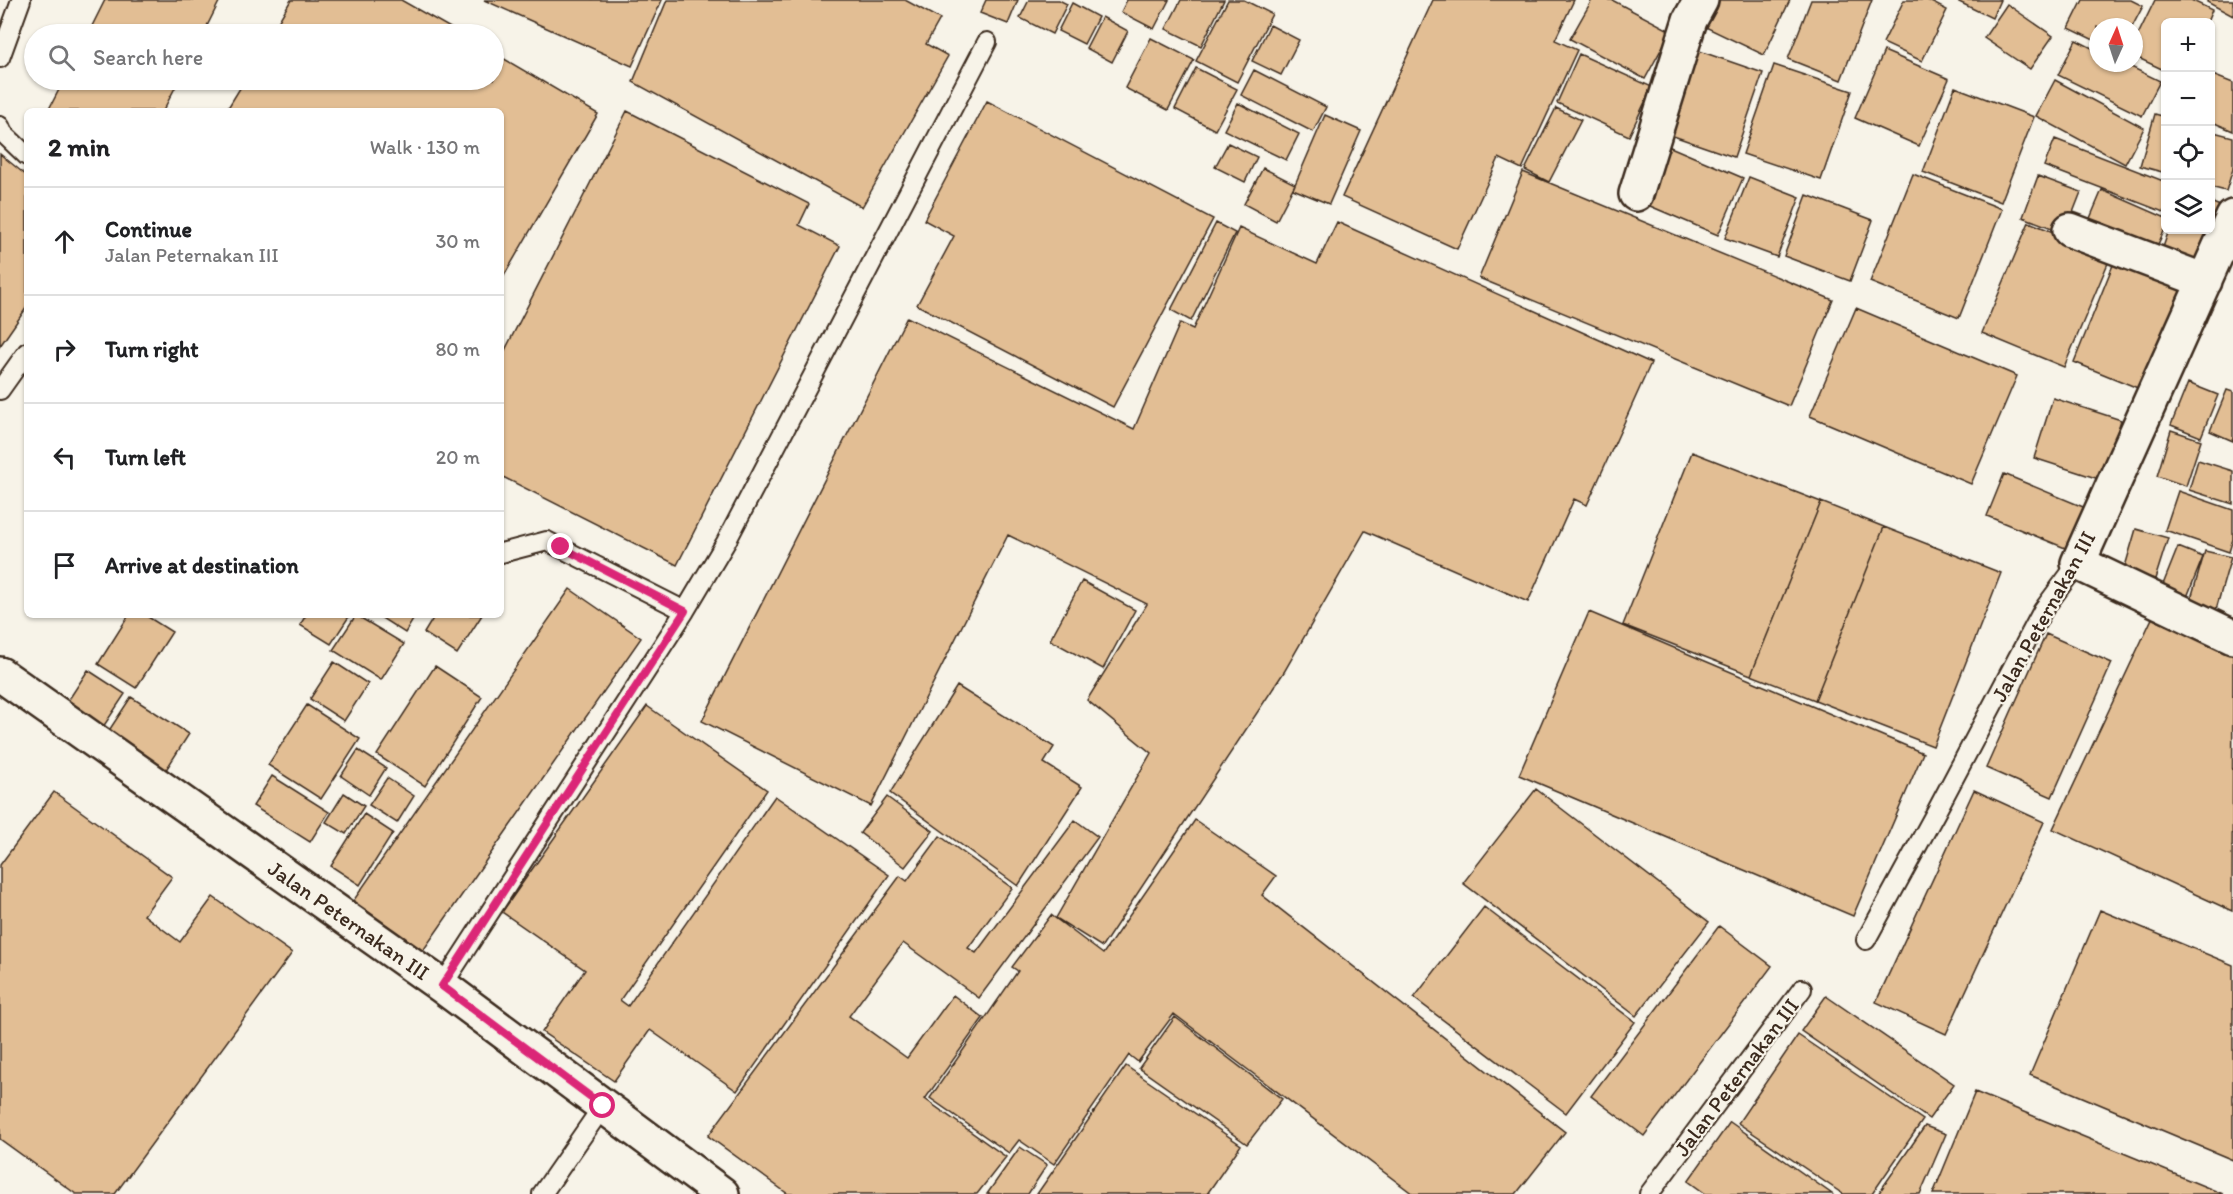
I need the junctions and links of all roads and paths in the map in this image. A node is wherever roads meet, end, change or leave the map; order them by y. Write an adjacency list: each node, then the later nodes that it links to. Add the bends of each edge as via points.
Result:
1 (21, 0): 4 (lane)
2 (1701, 0): 7 (street, via 1690,20)
3 (987, 42): 15 (lane, via 726,542)
4 (0, 58)
5 (0, 126): 6 (lane)
6 (24, 153)
7 (1636, 194)
8 (2233, 217): 10 (street, Jalan Peternakan III)
9 (2070, 230): 10 (street)
10 (2205, 281): 14 (street, Jalan Peternakan III)
11 (24, 356): 12 (lane)
12 (0, 390)
13 (504, 553): 15 (lane, via 547,541)
14 (2078, 563): 16 (street); 18 (lane, Jalan Peternakan III, via 2043,610)
15 (685, 611): 19 (lane)
16 (2233, 637)
17 (0, 674): 19 (street, Jalan Peternakan III)
18 (1866, 940)
19 (442, 986): 21 (street, Jalan Peternakan III)
20 (1802, 989): 24 (lane, Jalan Peternakan III)
21 (603, 1106): 22 (lane); 23 (street, Jalan Peternakan III)
22 (542, 1194)
23 (722, 1194)
24 (1649, 1194)

